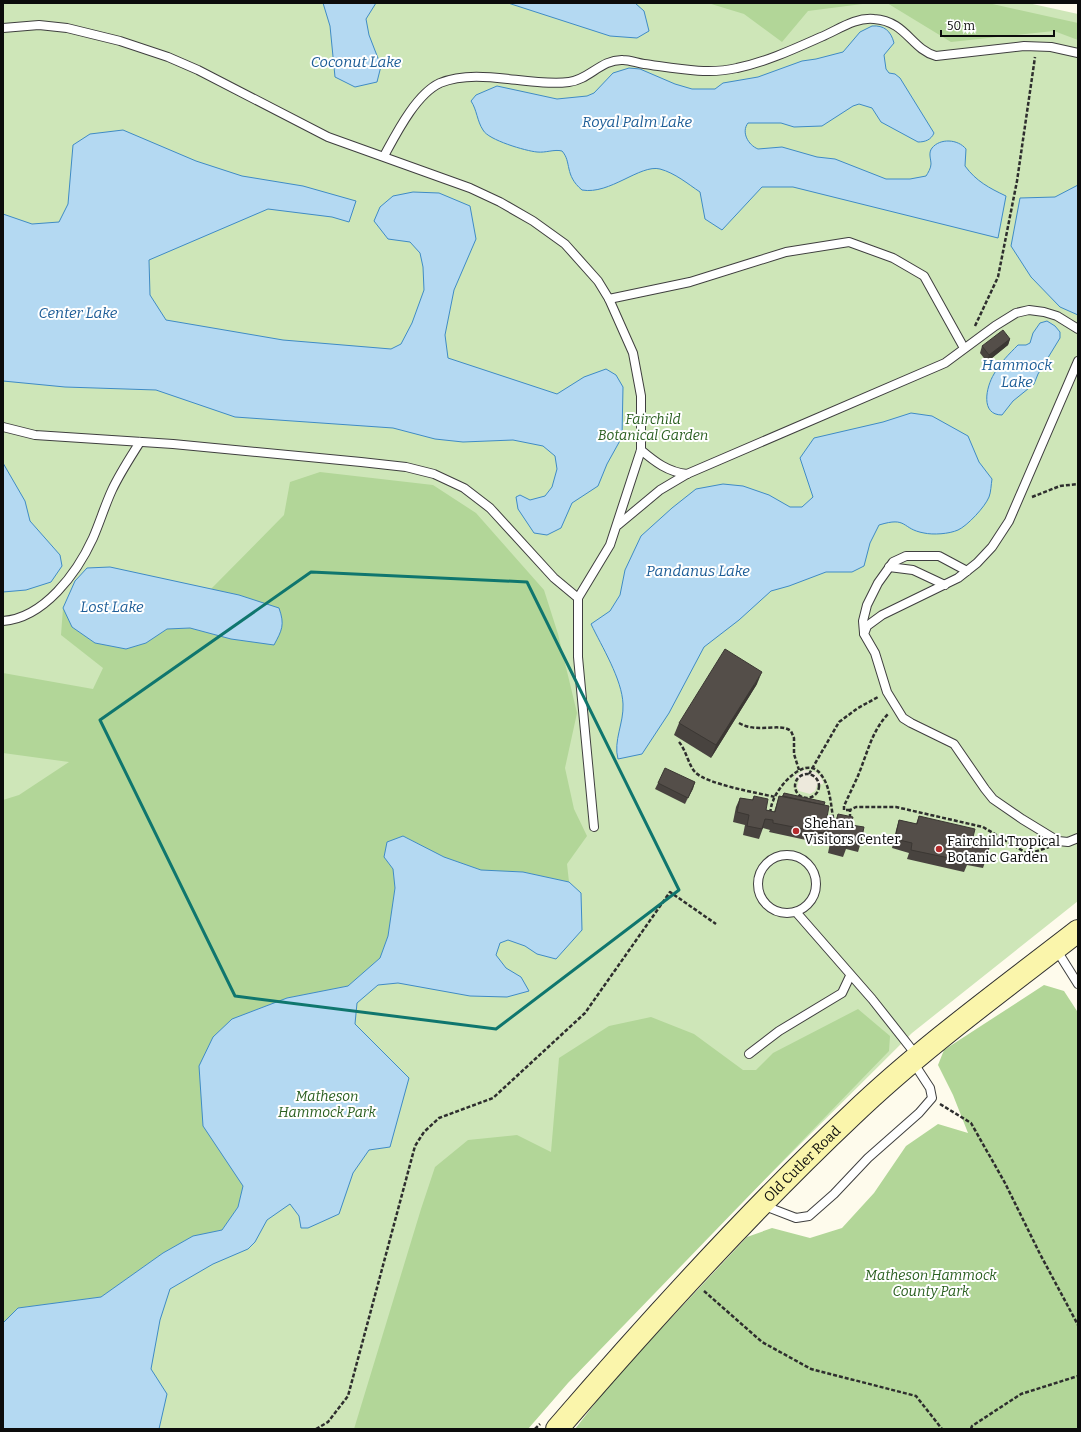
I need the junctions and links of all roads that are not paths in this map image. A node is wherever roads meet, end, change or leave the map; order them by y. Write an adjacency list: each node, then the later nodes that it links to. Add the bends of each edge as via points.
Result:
1 (3, 28): 3 (lane, via 26,25 52,26 137,46 198,70 322,134)
2 (1078, 53): 3 (lane, via 1060,48 1024,46 936,56 926,52 898,27 881,20 869,19 842,27 769,59 735,69 690,69 621,60 605,63 575,81 567,82 455,79 428,90 395,135)
3 (384, 156): 4 (lane, via 470,188 533,221 565,244 598,281)
4 (609, 299): 6 (lane, via 690,282 786,252 849,242 893,258 924,276); 10 (lane, via 625,332 634,360 641,396)
5 (1078, 329): 6 (lane, via 1039,310 1023,311 1009,316)
6 (964, 348): 11 (lane, via 945,363)
7 (1078, 361): 14 (lane, via 1009,521 992,547)
8 (3, 427): 9 (lane, via 35,435)
9 (140, 442): 16 (lane, via 396,466 442,477 464,488 490,508 554,578); 17 (lane, via 112,491 87,549 66,580 40,608 18,619)
10 (641, 450): 11 (lane, via 661,466); 12 (lane)
11 (687, 474): 12 (lane, via 660,490)
12 (618, 525): 16 (lane, via 610,545)
13 (889, 567): 14 (lane, via 893,562 906,556 922,555 939,556); 15 (lane, via 913,570); 18 (lane, via 867,605 863,621)
14 (967, 571): 15 (lane)
15 (945, 585): 18 (lane, via 882,615 867,626)
16 (578, 598): 19 (lane, via 578,657)
17 (3, 621)
18 (864, 634): 20 (lane, via 875,653 887,692 906,721 954,744 993,798 1022,819 1058,841 1068,842)
19 (594, 827)
20 (1078, 838)
21 (796, 912): 21 (lane, via 808,906 812,900 816,888 815,875 808,864 797,857 785,855 773,858 759,875 758,893 763,902 778,912); 24 (lane)
22 (1078, 931): 23 (main road, Old Cutler Road)
23 (1055, 949): 25 (lane); 27 (main road, Old Cutler Road)
24 (850, 976): 26 (lane, via 842,993 778,1031); 27 (lane, via 872,1000)
25 (1078, 984)
26 (749, 1054)
27 (915, 1059): 28 (main road, Old Cutler Road, via 853,1114); 28 (lane, via 930,1088 932,1098 834,1194 809,1216 796,1218)
28 (761, 1205): 29 (main road, Old Cutler Road)
29 (557, 1429)

